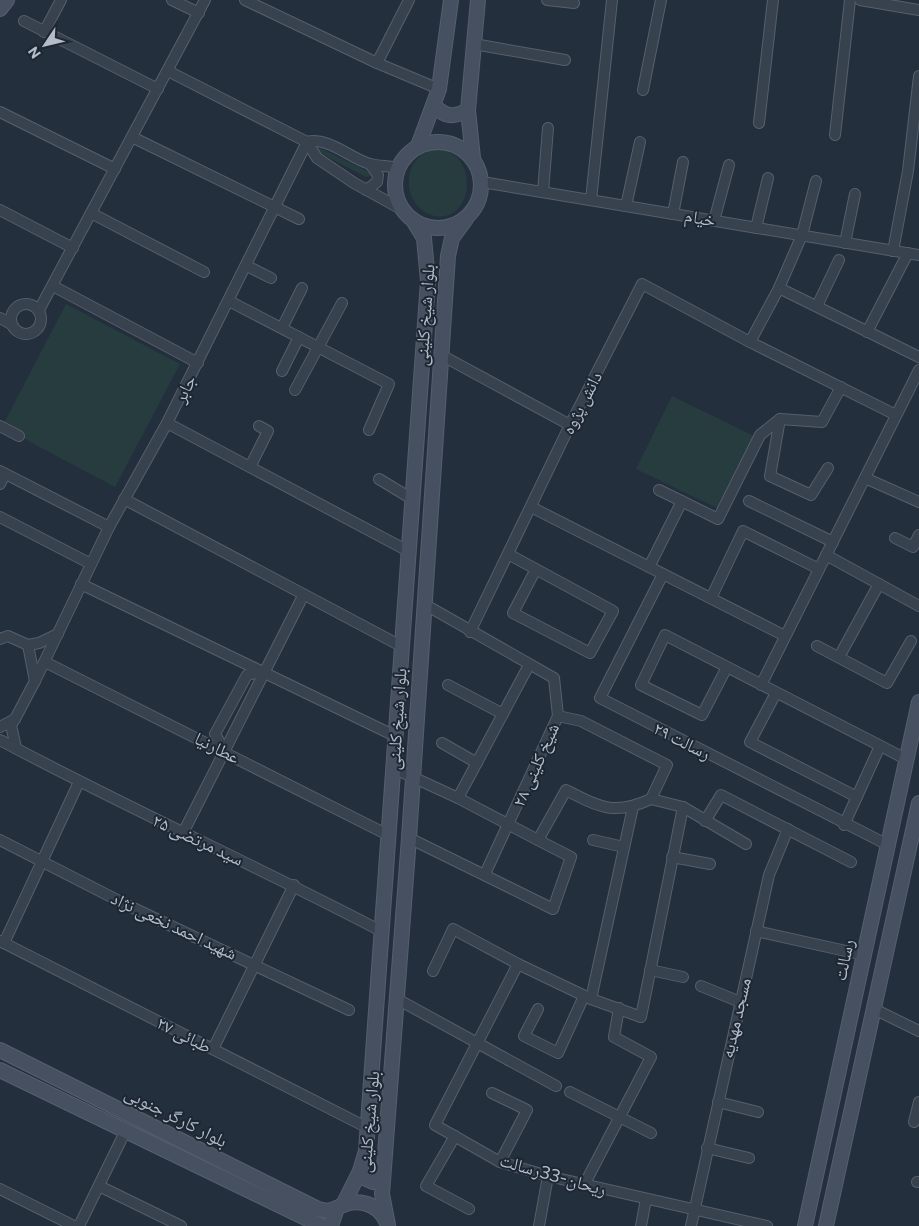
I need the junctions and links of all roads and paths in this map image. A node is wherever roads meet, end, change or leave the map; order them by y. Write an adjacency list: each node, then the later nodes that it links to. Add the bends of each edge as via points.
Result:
1 (7, 0): 17 (main road)
2 (61, 0): 21 (street)
3 (172, 0): 19 (street)
4 (205, 0): 19 (street)
5 (245, 0): 24 (street)
6 (410, 0): 24 (street)
7 (450, 0): 28 (main road)
8 (478, 0): 22 (main road)
9 (546, 0): 15 (street)
10 (612, 0): 52 (street)
11 (660, 0): 29 (street)
12 (773, 0): 33 (street)
13 (850, 0): 35 (street)
14 (860, 0): 16 (street)
15 (574, 3)
16 (892, 3): 18 (street)
17 (0, 8)
18 (919, 10)
19 (199, 13): 25 (street)
20 (24, 21): 21 (street)
21 (44, 32): 27 (street)
22 (474, 44): 23 (street); 31 (main road)
23 (565, 60)
24 (377, 63): 28 (street)
25 (168, 71): 27 (street); 37 (street)
26 (919, 76): 67 (street, via 908,171)
27 (158, 89): 36 (street)
28 (439, 89): 30 (main road)
29 (643, 90)
30 (434, 106): 31 (main road, via 444,115 456,117); 39 (main road)
31 (468, 110): 40 (main road)
32 (0, 112): 45 (street)
33 (759, 123)
34 (548, 128): 50 (street)
35 (835, 135)
36 (132, 137): 45 (street); 54 (street)
37 (307, 142): 42 (street, via 323,143); 49 (street, via 317,158); 54 (street, جابر)
38 (640, 142): 53 (street)
39 (418, 146): 40 (main road, via 433,141 449,142); 44 (main road, via 406,155)
40 (473, 158): 48 (main road)
41 (683, 162): 58 (street)
42 (370, 164): 44 (street); 49 (street, via 378,175 377,182)
43 (729, 165): 62 (street)
44 (398, 168): 56 (main road, via 394,182)
45 (115, 169): 57 (street)
46 (768, 178): 63 (street)
47 (816, 181): 64 (street)
48 (482, 182): 50 (street, خیام); 60 (main road, via 475,208)
49 (366, 190): 56 (street)
50 (543, 192): 52 (street, خیام)
51 (855, 194): 65 (street)
52 (591, 200): 53 (street, خیام)
53 (626, 206): 58 (street, خیام)
54 (276, 208): 59 (street); 70 (street, جابر)
55 (0, 210): 66 (street)
56 (402, 210): 61 (main road)
57 (92, 213): 66 (street); 71 (street)
58 (673, 214): 62 (street, خیام)
59 (299, 219)
60 (466, 219): 61 (main road, via 453,226 439,228); 88 (main road, بلوار شیخ کلینی, via 452,238 448,256)
61 (413, 220): 87 (main road, بلوار شیخ کلینی, via 424,238 428,281)
62 (714, 221): 63 (street, خیام)
63 (756, 228): 64 (street, خیام)
64 (802, 235): 65 (street, خیام); 75 (street)
65 (845, 243): 67 (street, خیام)
66 (73, 248): 73 (street)
67 (893, 251): 68 (street, خیام)
68 (914, 254): 83 (street)
69 (839, 260): 78 (street)
70 (247, 266): 72 (street); 76 (street, جابر)
71 (204, 272)
72 (272, 278)
73 (53, 286): 79 (street); 90 (street)
74 (302, 288): 82 (street)
75 (779, 288): 78 (street); 85 (street)
76 (229, 301): 82 (street); 90 (street, جابر)
77 (342, 303): 86 (street)
78 (817, 306): 83 (street)
79 (39, 310): 81 (street, via 27,303 21,304 11,314); 81 (street, via 42,320 33,333 18,332)
80 (0, 318): 81 (street)
81 (11, 324)
82 (282, 328): 84 (street)
83 (867, 332): 89 (street)
84 (299, 338): 86 (street); 92 (street)
85 (750, 342): 94 (street); 99 (street, دانش پژوه, via 642,284)
86 (318, 347): 95 (street); 102 (street, via 389,384)
87 (423, 349): 88 (main road); 112 (main road, بلوار شیخ کلینی)
88 (441, 355): 99 (street); 134 (main road, بلوار شیخ کلینی)
89 (919, 357)
90 (198, 363): 98 (street, جابر)
91 (919, 370): 93 (street)
92 (282, 371)
93 (915, 386): 96 (street)
94 (841, 387): 96 (street); 97 (street, via 822,422)
95 (295, 390)
96 (896, 415): 107 (street)
97 (780, 419): 105 (street, via 770,476 811,495); 114 (street, via 760,435 718,519)
98 (167, 423): 104 (street); 111 (street, جابر)
99 (570, 425): 116 (street, دانش پژوه)
100 (0, 426): 103 (street)
101 (259, 426): 104 (street, via 268,431)
102 (369, 430)
103 (20, 436)
104 (250, 467): 122 (street)
105 (828, 468)
106 (3, 472): 109 (street); 118 (street)
107 (865, 478): 113 (street); 121 (street)
108 (379, 479): 112 (street)
109 (0, 484)
110 (659, 490): 114 (street)
111 (124, 499): 118 (street, جابر); 132 (street)
112 (412, 499): 122 (main road, بلوار شیخ کلینی)
113 (918, 499)
114 (682, 501): 126 (street)
115 (748, 501): 121 (street)
116 (531, 507): 123 (street, دانش پژوه); 126 (street)
117 (0, 517): 125 (street)
118 (109, 527): 125 (street, جابر)
119 (919, 535): 120 (street, via 913,547)
120 (895, 538)
121 (833, 542): 124 (street)
122 (408, 551): 142 (main road, بلوار شیخ کلینی)
123 (508, 554): 128 (street); 136 (street, دانش پژوه)
124 (826, 554): 127 (street); 131 (street)
125 (91, 564): 130 (street, جابر)
126 (649, 567): 129 (street)
127 (819, 569): 133 (street, via 743,531); 139 (street)
128 (536, 570): 128 (street, via 613,611 590,653 513,613)
129 (663, 574): 133 (street); 177 (street, رسالت ۲۹, via 600,698)
130 (81, 584): 137 (street, جابر); 148 (street)
131 (879, 584): 135 (street); 144 (street)
132 (303, 596): 142 (street); 148 (street)
133 (711, 598): 139 (street)
134 (424, 604): 136 (street, شیخ کلینی ۲۸); 167 (main road, بلوار شیخ کلینی)
135 (919, 606)
136 (470, 632): 146 (street, شیخ کلینی ۲۸)
137 (58, 634): 141 (street); 145 (street, جابر)
138 (3, 636): 141 (street)
139 (786, 636): 151 (street)
140 (911, 641): 144 (street, via 887,683)
141 (28, 646): 149 (street)
142 (401, 646): 158 (main road, بلوار شیخ کلینی)
143 (818, 646): 144 (street)
144 (839, 657)
145 (45, 662): 149 (street, جابر); 163 (street, عطارنیا)
146 (529, 665): 154 (street); 155 (street, شیخ کلینی ۲۸, via 554,678)
147 (727, 667): 147 (street, via 665,635 641,685 702,715); 151 (street)
148 (265, 672): 158 (street); 163 (street); 163 (street, via 247,675 215,734)
149 (35, 681): 156 (street, جابر)
150 (448, 685): 154 (street)
151 (761, 685): 152 (street)
152 (776, 692): 161 (street); 169 (street, via 750,742)
153 (919, 702): 164 (main road, رسالت)
154 (503, 714): 165 (street)
155 (558, 716): 171 (street, via 581,721 667,765); 176 (street, شیخ کلینی ۲۸)
156 (15, 719): 157 (street); 162 (street, via 12,726)
157 (0, 727)
158 (395, 736): 166 (main road, بلوار شیخ کلینی)
159 (0, 740): 162 (street, ۲۵ سید مرتضی)
160 (442, 743): 165 (street)
161 (880, 746): 164 (street); 169 (street)
162 (16, 748): 168 (street, ۲۵ سید مرتضی)
163 (224, 752): 179 (street); 180 (street, عطارنیا)
164 (906, 759): 186 (main road, رسالت)
165 (477, 763): 170 (street)
166 (393, 768): 167 (street); 180 (main road, بلوار شیخ کلینی)
167 (412, 776): 170 (street); 181 (main road, بلوار شیخ کلینی)
168 (78, 782): 179 (street, ۲۵ سید مرتضی); 189 (street)
169 (857, 797): 177 (street)
170 (458, 798): 176 (street)
171 (650, 798): 173 (street); 174 (street)
172 (919, 803): 209 (main road)
173 (633, 806): 183 (street, via 600,807 566,790); 187 (street)
174 (682, 808): 175 (street); 188 (street)
175 (706, 821): 178 (street, via 721,795); 185 (street)
176 (508, 825): 183 (street); 192 (street, شیخ کلینی ۲۸)
177 (844, 825): 186 (street, رسالت ۲۹)
178 (788, 829): 190 (street); 195 (street, مسجد مهدیه, via 769,875)
179 (183, 833): 193 (street, ۲۵ سید مرتضی)
180 (388, 835): 194 (main road, بلوار شیخ کلینی)
181 (409, 838): 192 (street); 205 (main road, بلوار شیخ کلینی)
182 (0, 840): 189 (street, شهید احمد نخعی نژاد)
183 (538, 840): 192 (street, via 571,857 554,909)
184 (593, 840): 187 (street)
185 (746, 844)
186 (888, 845): 197 (main road, رسالت)
187 (624, 847): 204 (street)
188 (672, 856): 191 (street); 200 (street)
189 (42, 861): 196 (street); 198 (street, شهید احمد نخعی نژاد, via 127,905)
190 (851, 862)
191 (710, 864)
192 (485, 874)
193 (294, 885): 194 (street, ۲۵ سید مرتضی); 198 (street)
194 (381, 931): 224 (main road, بلوار شیخ کلینی)
195 (756, 931): 197 (street); 206 (street, مسجد مهدیه)
196 (2, 942): 213 (street, طبائی ۲۷)
197 (864, 955): 251 (main road, رسالت)
198 (255, 964): 210 (street, شهید احمد نخعی نژاد); 213 (street)
199 (518, 964): 201 (street, via 454,929); 204 (street); 212 (street)
200 (650, 970): 202 (street); 207 (street, via 642,1017)
201 (432, 971)
202 (683, 977)
203 (701, 986): 206 (street)
204 (588, 997): 207 (street); 208 (street, via 558,1053 524,1036)
205 (397, 999): 212 (street); 232 (main road, بلوار شیخ کلینی)
206 (740, 1002): 219 (street, مسجد مهدیه)
207 (619, 1008): 222 (street, via 614,1037 651,1057)
208 (538, 1009)
209 (874, 1009): 211 (street); 252 (main road)
210 (348, 1010)
211 (919, 1031)
212 (477, 1044): 216 (street); 227 (street, ریحان-33رسالت, via 435,1125)
213 (213, 1049): 224 (street, طبائی ۲۷)
214 (0, 1050): 238 (main road, بلوار کارگر جنوبی, via 318,1208 328,1211)
215 (0, 1070): 225 (main road, بلوار کارگر جنوبی)
216 (556, 1086)
217 (570, 1092): 222 (street)
218 (492, 1093): 230 (street, via 527,1110)
219 (718, 1102): 221 (street); 228 (street, مسجد مهدیه)
220 (919, 1102): 223 (street)
221 (758, 1112)
222 (620, 1117): 226 (street); 234 (street)
223 (914, 1122)
224 (368, 1128): 231 (main road, بلوار شیخ کلینی)
225 (125, 1132): 235 (street); 245 (main road, بلوار کارگر جنوبی)
226 (651, 1133)
227 (455, 1136): 230 (street, ریحان-33رسالت); 239 (street, via 426,1186)
228 (707, 1148): 229 (street); 240 (street, مسجد مهدیه)
229 (749, 1158)
230 (500, 1162): 233 (street, ریحان-33رسالت)
231 (360, 1171): 232 (main road, via 367,1181 379,1180); 238 (main road, بلوار شیخ کلینی)
232 (383, 1176): 241 (main road, بلوار شیخ کلینی, via 382,1194)
233 (548, 1176): 234 (street, ریحان-33رسالت); 247 (street)
234 (584, 1185): 237 (street, ریحان-33رسالت)
235 (99, 1186): 243 (street); 244 (street)
236 (0, 1189): 242 (street)
237 (646, 1199): 240 (street, ریحان-33رسالت); 248 (street)
238 (340, 1207): 241 (main road, بلوار کارگر جنوبی, via 361,1202 370,1205); 246 (main road, بلوار شیخ کلینی)
239 (469, 1209)
240 (693, 1210): 249 (street, مسجد مهدیه); 250 (street, ریحان-33رسالت)
241 (388, 1225)
242 (74, 1226)
243 (79, 1226)
244 (181, 1226)
245 (322, 1226)
246 (331, 1226)
247 (539, 1226)
248 (640, 1226)
249 (690, 1226)
250 (767, 1226)
251 (805, 1226)
252 (826, 1226)

